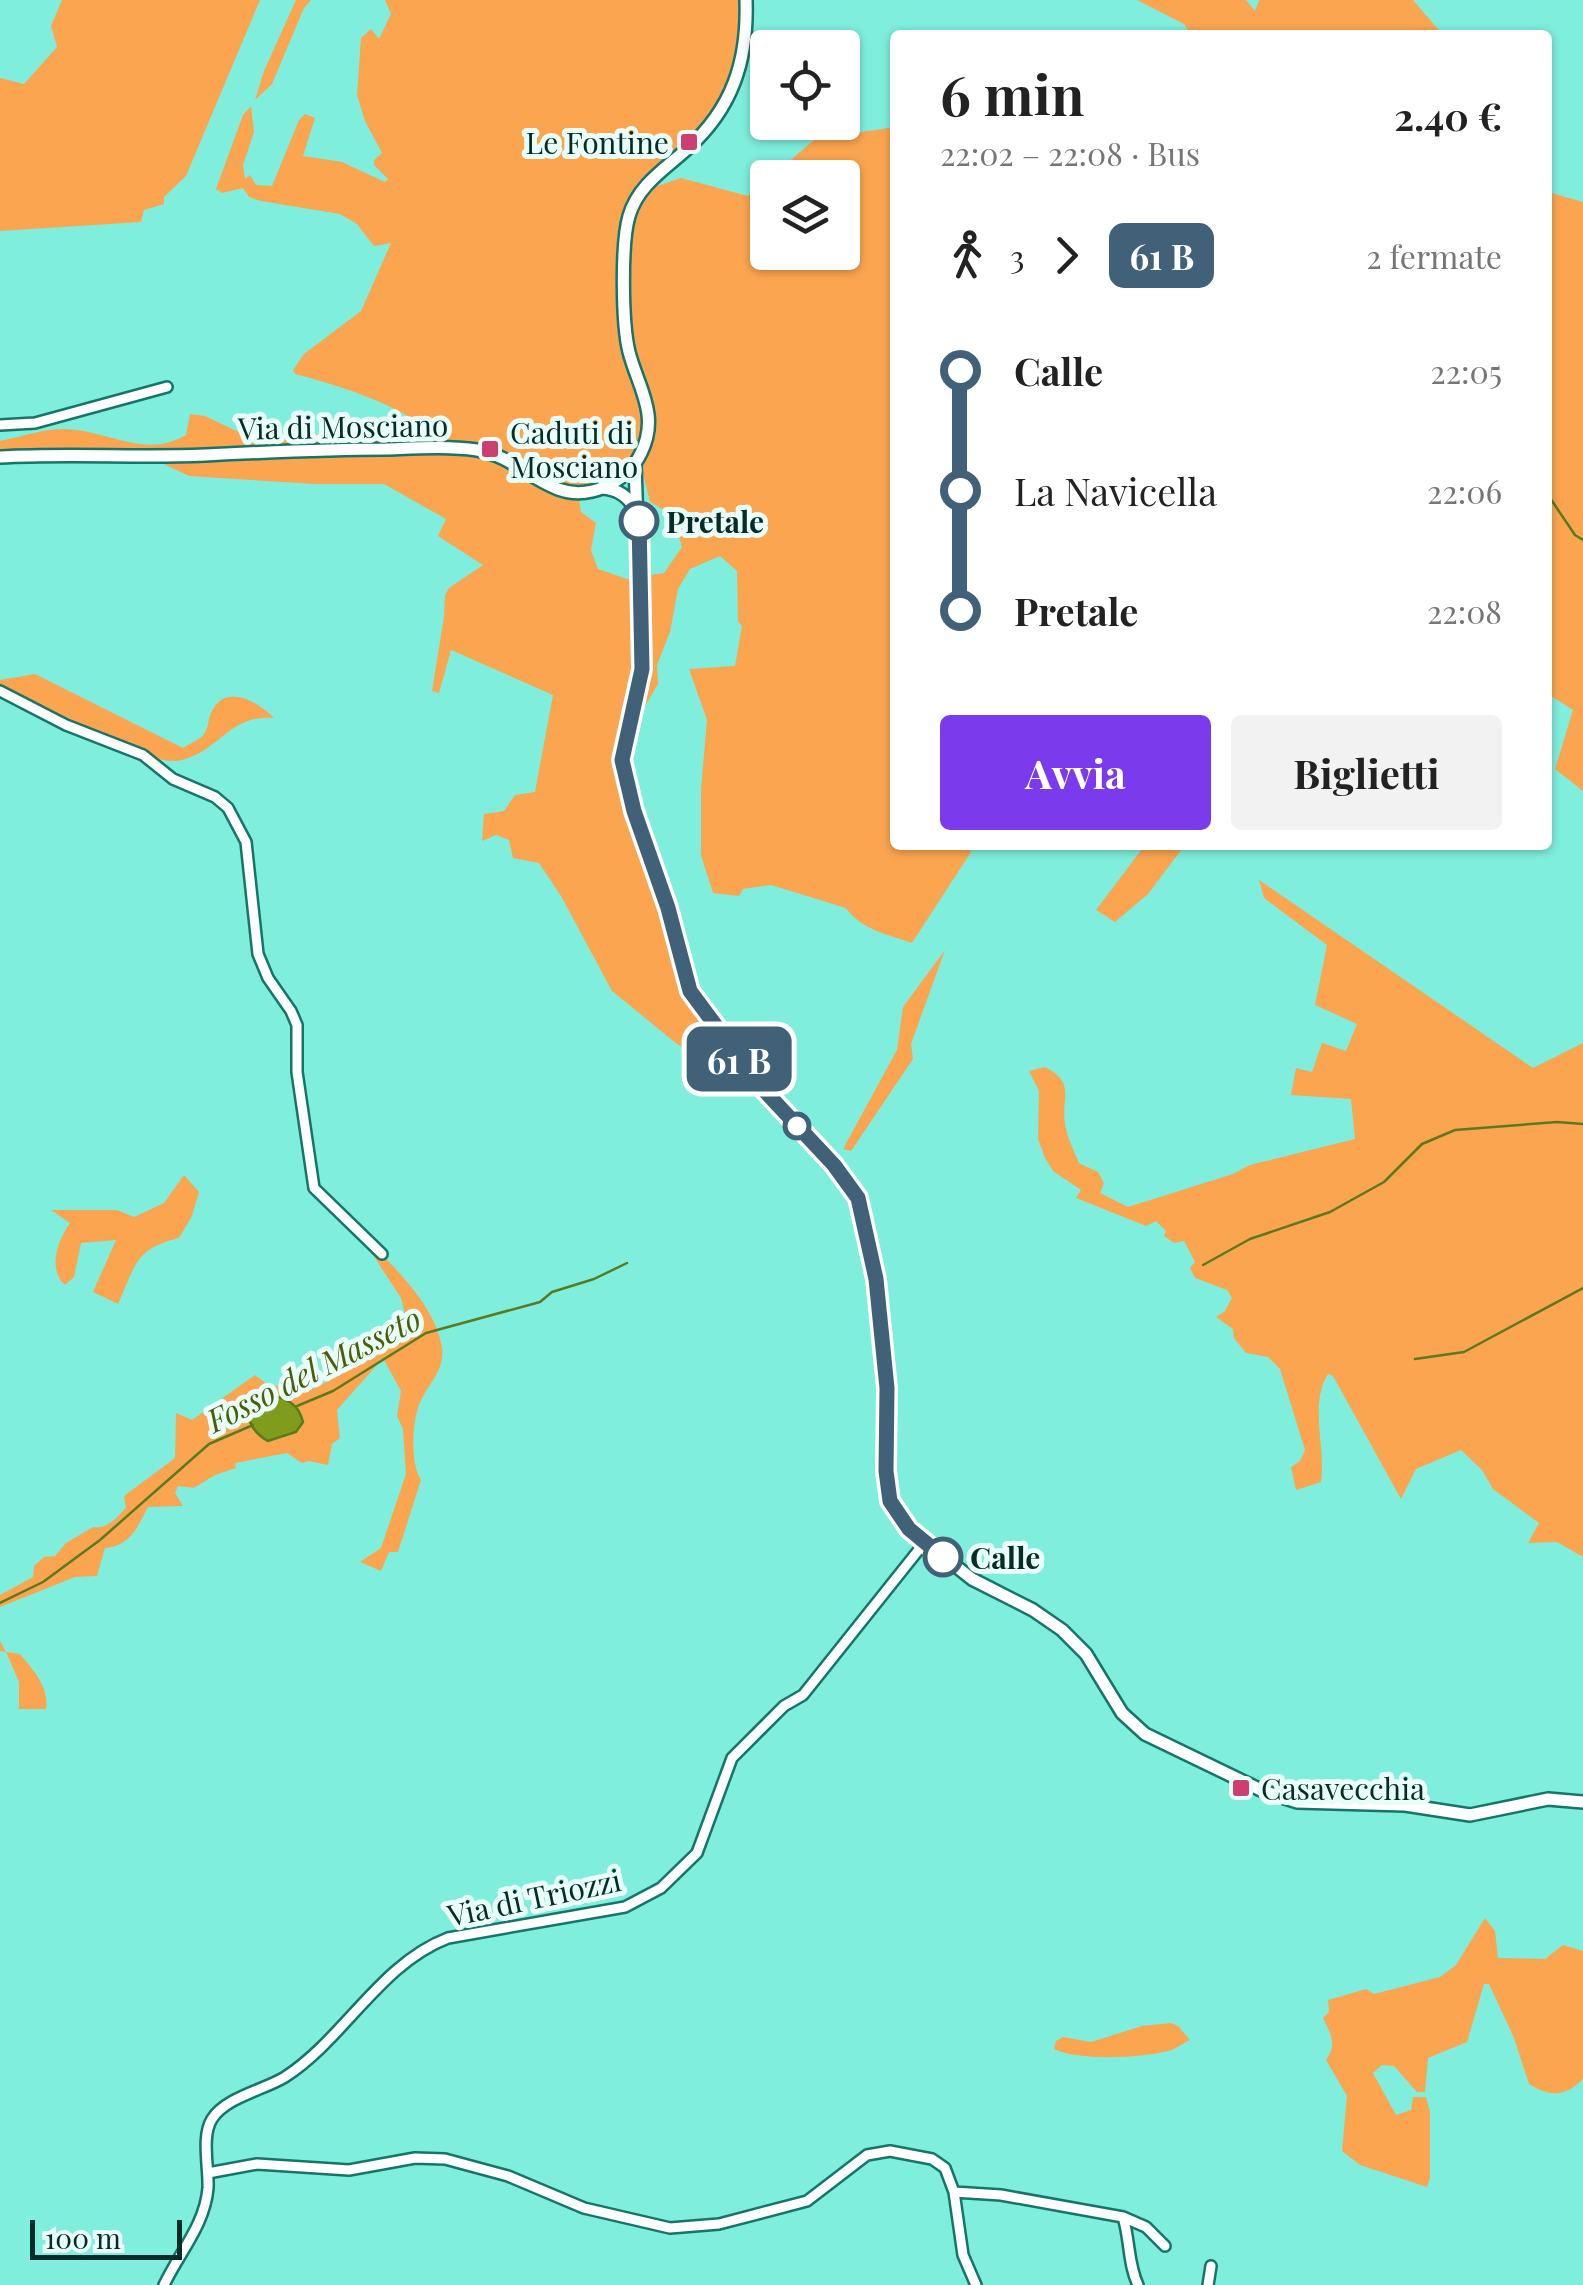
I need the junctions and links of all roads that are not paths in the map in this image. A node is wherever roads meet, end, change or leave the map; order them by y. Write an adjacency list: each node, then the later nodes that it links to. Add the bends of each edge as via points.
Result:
1 (746, 0): 5 (street, via 742,60 726,106 639,192 630,212 626,331 650,412)
2 (167, 387): 3 (street, via 36,422)
3 (0, 425)
4 (0, 456): 6 (street, Via di Mosciano, via 440,448 505,458 559,490)
5 (635, 465): 6 (street); 7 (street)
6 (602, 488): 7 (street, via 629,498)
7 (638, 517): 10 (street, via 642,669 622,760 634,811 690,991 762,1088 858,1198 876,1279 890,1501)
8 (0, 691): 9 (street, via 143,755 172,779 228,808 246,842 258,954 297,1025 314,1188)
9 (382, 1254)
10 (925, 1542): 11 (street, via 972,1579 1062,1630 1145,1734 1263,1790 1297,1802 1405,1805 1470,1815 1548,1799); 12 (street, Via di Triozzi, via 804,1695 732,1758 697,1852 661,1888 625,1907 424,1947 310,2058 212,2118)
11 (1583, 1802)
12 (208, 2173): 13 (street, via 257,2164 349,2170 415,2158 445,2160 508,2176 584,2208 670,2228 719,2224 807,2201 877,2152 932,2159 945,2168); 17 (street, Via di Triozzi, via 205,2204)
13 (954, 2192): 14 (street); 18 (street, via 963,2256)
14 (1123, 2217): 15 (street); 19 (street)
15 (1165, 2246)
16 (1211, 2266): 20 (street)
17 (164, 2285)
18 (976, 2285)
19 (1138, 2285)
20 (1208, 2285)

